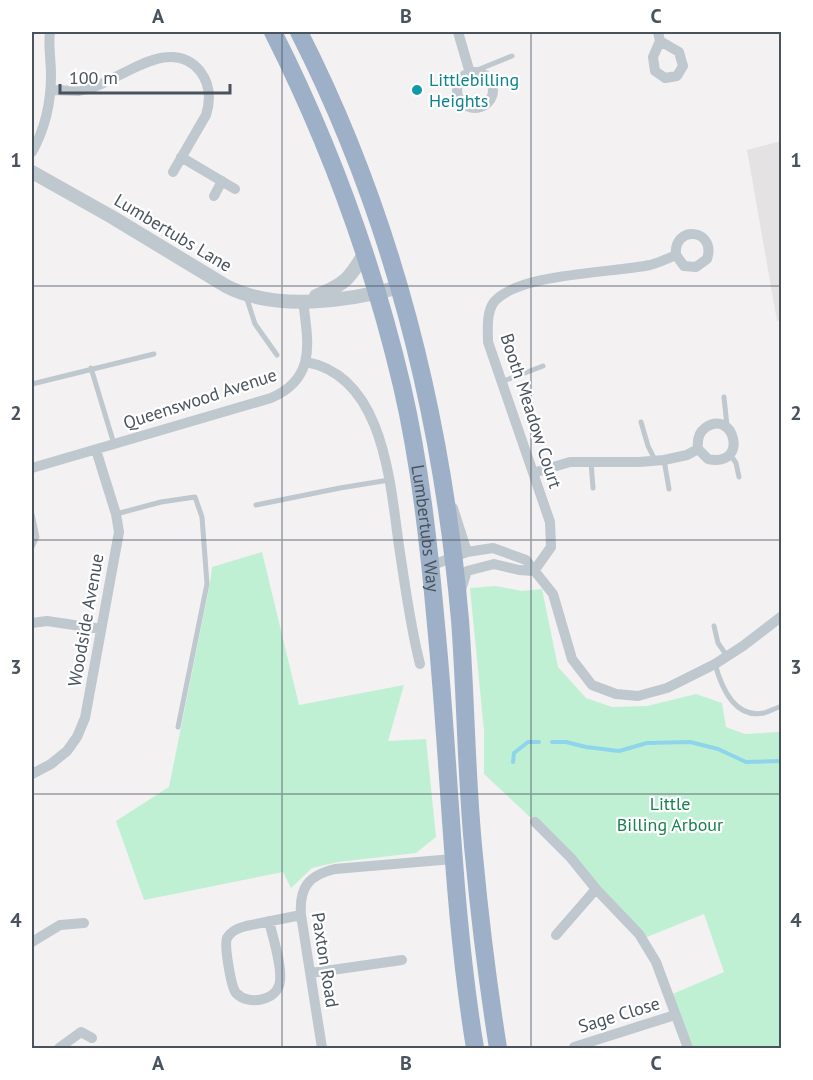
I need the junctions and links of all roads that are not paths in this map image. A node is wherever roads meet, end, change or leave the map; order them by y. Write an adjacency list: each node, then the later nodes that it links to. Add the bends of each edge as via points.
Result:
1 (51, 32): 7 (street)
2 (273, 32): 15 (highway, Lumbertubs Way, via 300,84)
3 (299, 32): 17 (highway, Lumbertubs Way, via 366,182)
4 (458, 32): 6 (street)
5 (512, 56): 6 (lane)
6 (470, 72)
7 (51, 90): 8 (street, via 45,125); 9 (street, via 91,88 163,56 185,60 203,76 210,99 206,115)
8 (32, 152)
9 (181, 158): 11 (street); 12 (street)
10 (32, 172): 19 (street, Lumbertubs Lane)
11 (173, 172)
12 (222, 181): 13 (street); 14 (street)
13 (236, 189)
14 (214, 196)
15 (366, 251): 18 (highway, Lumbertubs Way); 20 (street, via 350,277 336,288)
16 (676, 255): 26 (street, Booth Meadow Court, via 651,265 510,289 494,303 488,318 488,342)
17 (400, 287): 18 (street, Lumbertubs Lane); 47 (highway, Lumbertubs Way, via 423,375)
18 (378, 293): 20 (street, Lumbertubs Lane); 48 (highway, Lumbertubs Way, via 403,389)
19 (246, 295): 20 (street, Lumbertubs Lane); 22 (lane, via 255,324)
20 (303, 301): 23 (street)
21 (154, 354): 25 (lane)
22 (277, 355)
23 (306, 362): 31 (street, Queenswood Avenue, via 295,383 280,394); 40 (street, Lumbertubs Way, via 336,373 362,403 379,433)
24 (543, 366): 26 (lane)
25 (91, 369): 27 (lane); 31 (lane)
26 (501, 382): 38 (street, Booth Meadow Court)
27 (32, 384)
28 (724, 398): 30 (lane)
29 (642, 422): 35 (lane, via 648,446)
30 (727, 428): 32 (street, via 715,424 701,430); 34 (street, via 734,442)
31 (114, 444): 33 (street, Queenswood Avenue)
32 (698, 449): 34 (street, via 715,461); 35 (street)
33 (96, 450): 37 (street, Queenswood Avenue); 45 (street, Woodside Avenue)
34 (730, 454): 39 (lane)
35 (660, 460): 36 (street); 42 (lane)
36 (591, 462): 38 (street, via 570,462); 41 (lane)
37 (32, 468)
38 (533, 473): 49 (street, Booth Meadow Court, via 550,522 551,547)
39 (739, 477)
40 (389, 480): 43 (lane); 56 (street, Lumbertubs Way, via 411,628)
41 (593, 488)
42 (669, 489)
43 (256, 505)
44 (32, 514): 46 (lane, via 37,537)
45 (116, 514): 54 (street, Woodside Avenue, via 119,532); 59 (lane, via 195,497 202,517 207,584)
46 (32, 547)
47 (459, 554): 48 (street); 49 (street, via 493,548 526,560); 51 (highway, Lumbertubs Way)
48 (430, 566): 62 (highway, Lumbertubs Way)
49 (534, 571): 51 (street, via 494,564 467,571); 57 (street, via 553,594 572,659 592,685 616,694 638,696 667,688)
50 (782, 616): 55 (street)
51 (460, 619): 77 (highway, Lumbertubs Way, via 474,855)
52 (32, 623): 54 (street, via 47,621)
53 (714, 626): 55 (lane, via 718,643)
54 (101, 629): 60 (street, Woodside Avenue, via 87,708 77,736 60,758)
55 (727, 656): 57 (street)
56 (420, 663)
57 (715, 663): 58 (lane, via 728,696 743,710 763,713)
58 (782, 706)
59 (178, 727)
60 (32, 774)
61 (535, 822): 63 (street)
62 (453, 859): 64 (street, Paxton Road, via 325,872 306,886 301,897); 76 (highway, Lumbertubs Way, via 463,971)
63 (596, 888): 67 (street); 71 (street, via 639,934 656,962)
64 (301, 915): 65 (street); 70 (street, Paxton Road)
65 (269, 921): 65 (street, via 239,928 226,941 233,989 246,999 270,997 280,983)
66 (84, 923): 68 (street, via 60,925)
67 (556, 935)
68 (32, 942)
69 (402, 960): 70 (street)
70 (311, 973): 75 (street, Paxton Road)
71 (675, 1015): 73 (street, Sage Close); 78 (street)
72 (92, 1038): 74 (street, via 81,1032)
73 (574, 1047)
74 (59, 1048)
75 (322, 1048)
76 (475, 1048)
77 (498, 1048)
78 (688, 1048)

